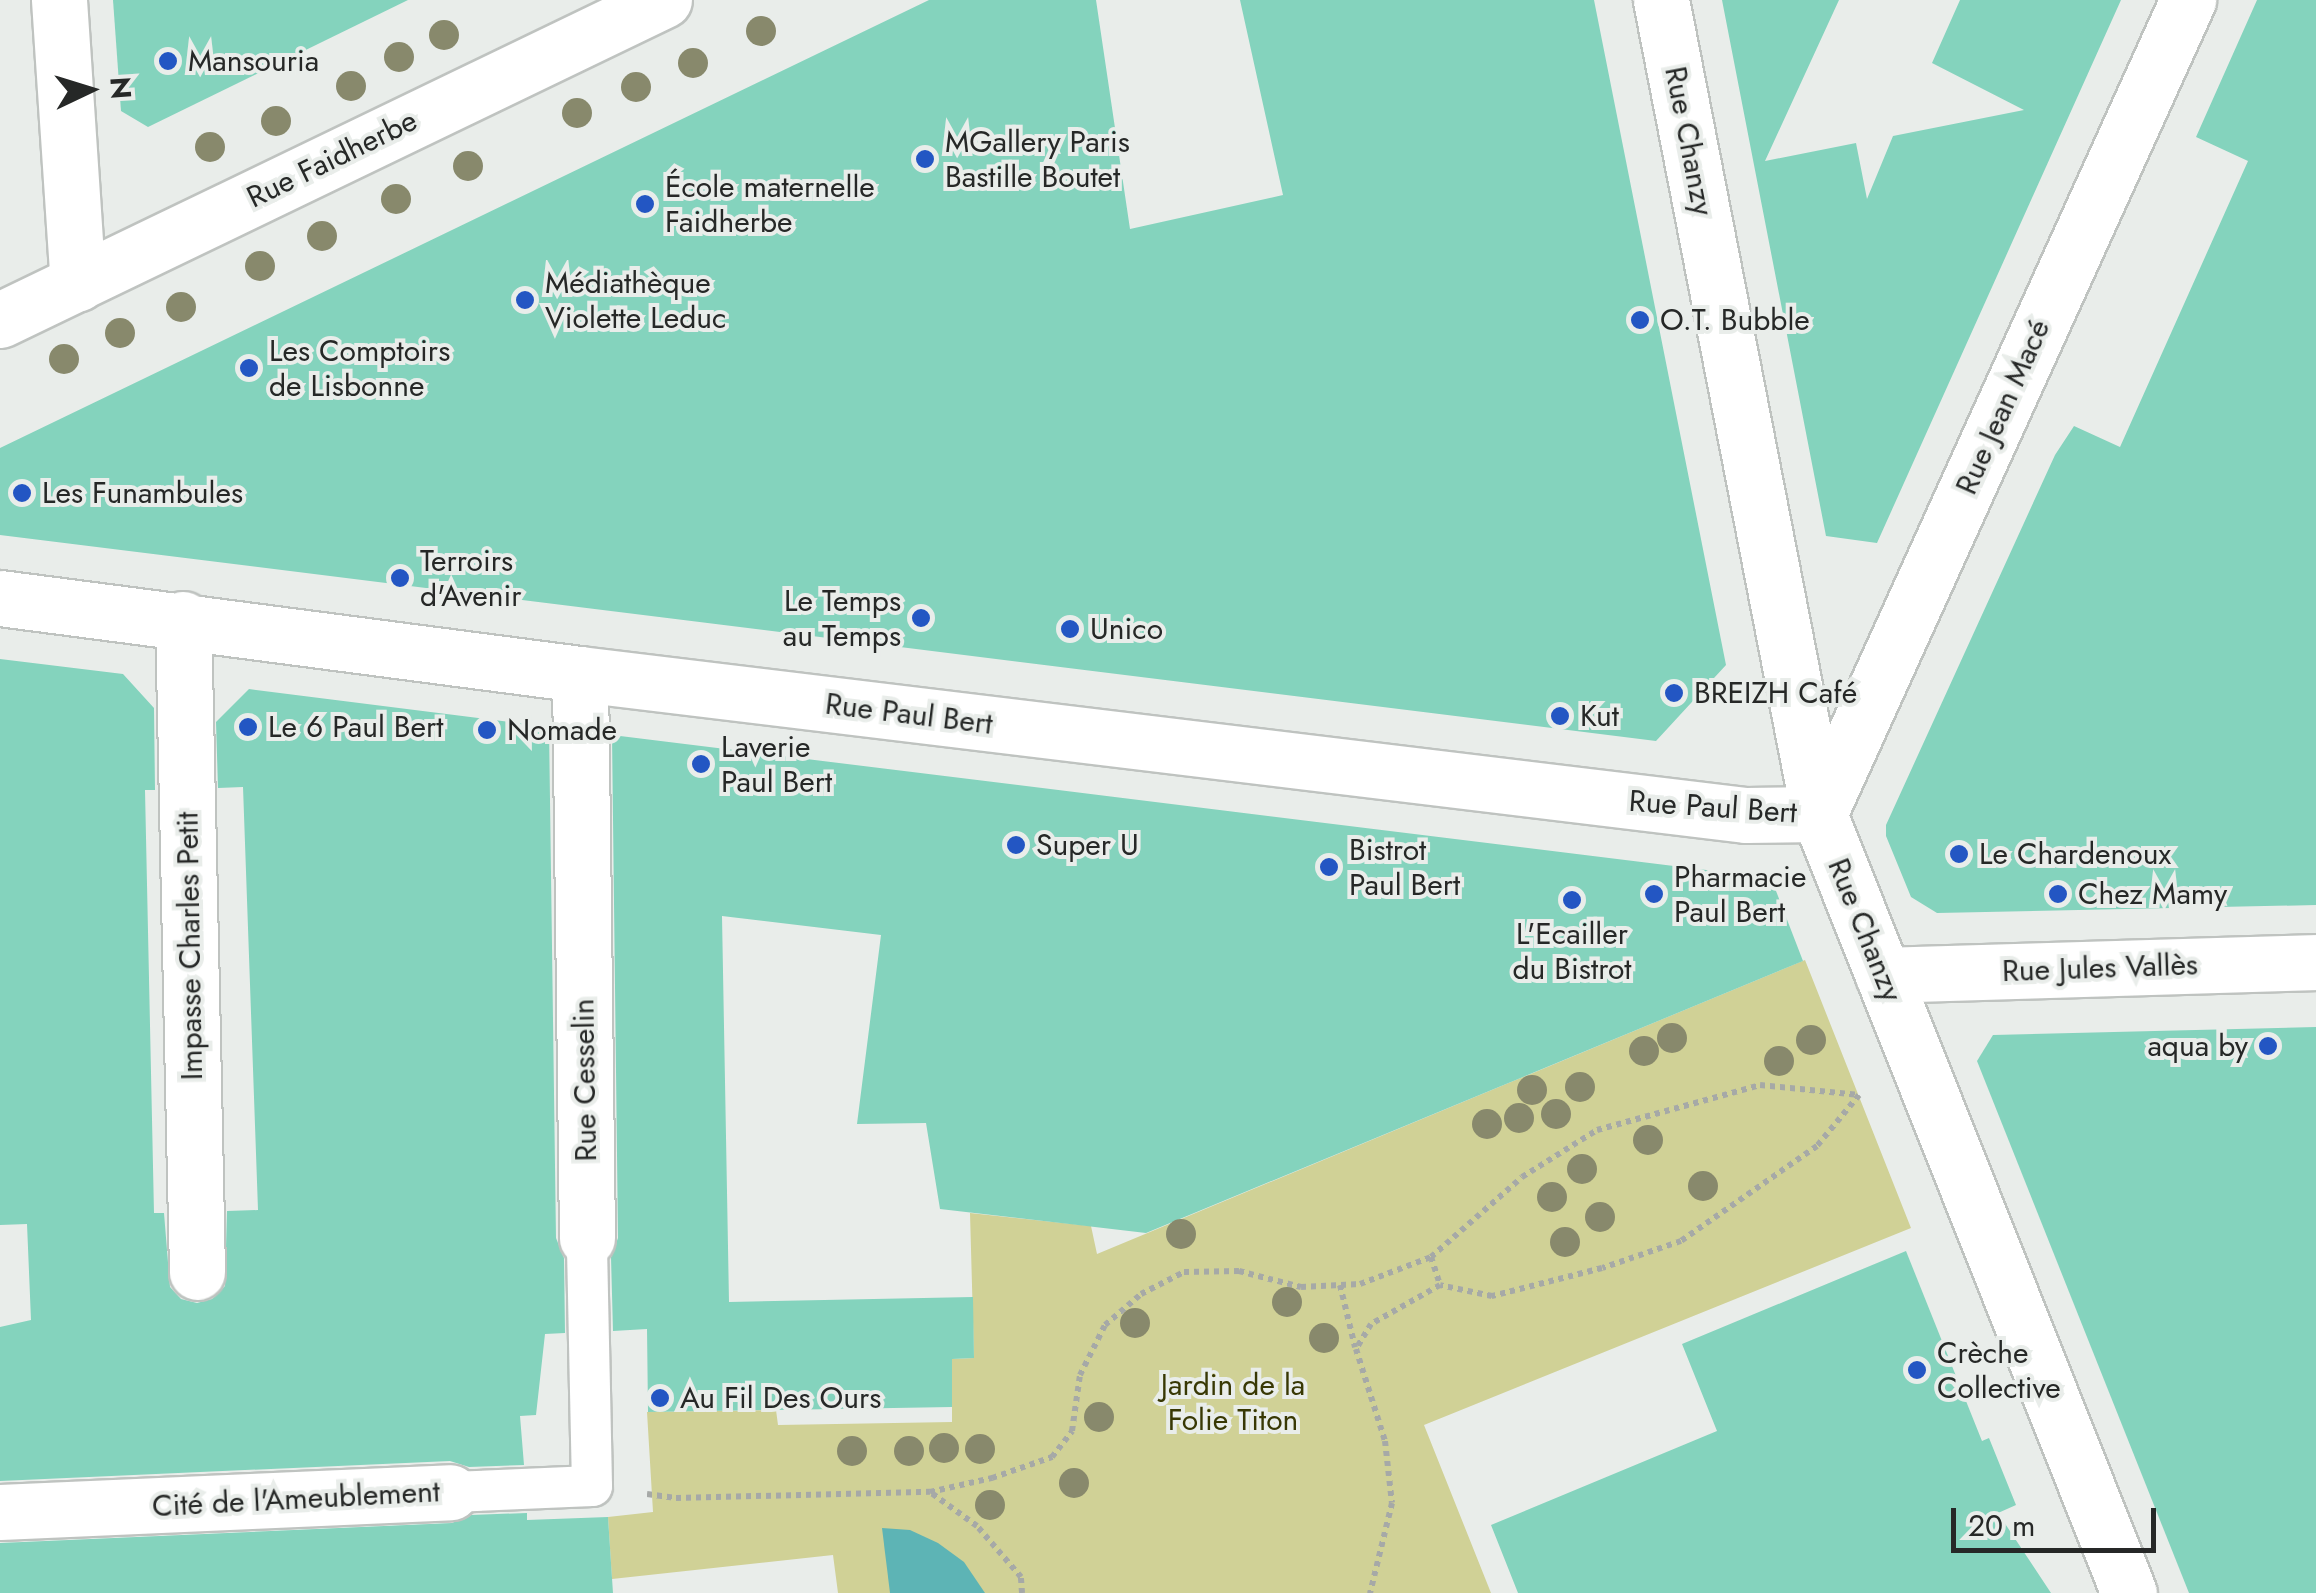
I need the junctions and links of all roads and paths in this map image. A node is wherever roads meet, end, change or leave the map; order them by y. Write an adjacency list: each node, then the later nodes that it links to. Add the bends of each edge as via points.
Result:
1 (59, 0): 5 (street)
2 (664, 0): 5 (street, Rue Faidherbe)
3 (1661, 0): 10 (street, Rue Chanzy)
4 (2188, 0): 10 (street, Rue Jean Macé)
5 (78, 283): 6 (street, Rue Faidherbe)
6 (0, 320)
7 (0, 598): 8 (street, Rue Paul Bert)
8 (183, 620): 9 (street, Rue Paul Bert); 15 (street, Impasse Charles Petit)
9 (580, 674): 10 (street, Rue Paul Bert, via 1746,815); 13 (street, Rue Cesselin)
10 (1819, 814): 12 (street, Rue Chanzy)
11 (2316, 962): 12 (street, Rue Jules Vallès)
12 (1884, 974): 26 (street, Rue Chanzy)
13 (587, 1238): 19 (street, Rue Cesselin)
14 (1431, 1257): 16 (path); 17 (path); 17 (path, via 1522,1177 1596,1130 1760,1085 1858,1095 1817,1146 1682,1241 1492,1296)
15 (198, 1272)
16 (1340, 1285): 18 (path); 21 (path, via 1301,1287 1239,1271 1184,1272 1104,1325 1080,1375 1072,1431 1052,1457)
17 (1440, 1285): 18 (path, via 1371,1324)
18 (1356, 1349): 25 (path, via 1385,1441 1392,1504)
19 (592, 1486): 20 (street, Cité de l'Ameublement)
20 (451, 1492): 23 (street, Cité de l'Ameublement)
21 (930, 1492): 22 (path); 24 (path, via 977,1526 1021,1577)
22 (656, 1495)
23 (0, 1512)
24 (1022, 1593)
25 (1370, 1593)
26 (2129, 1593)

